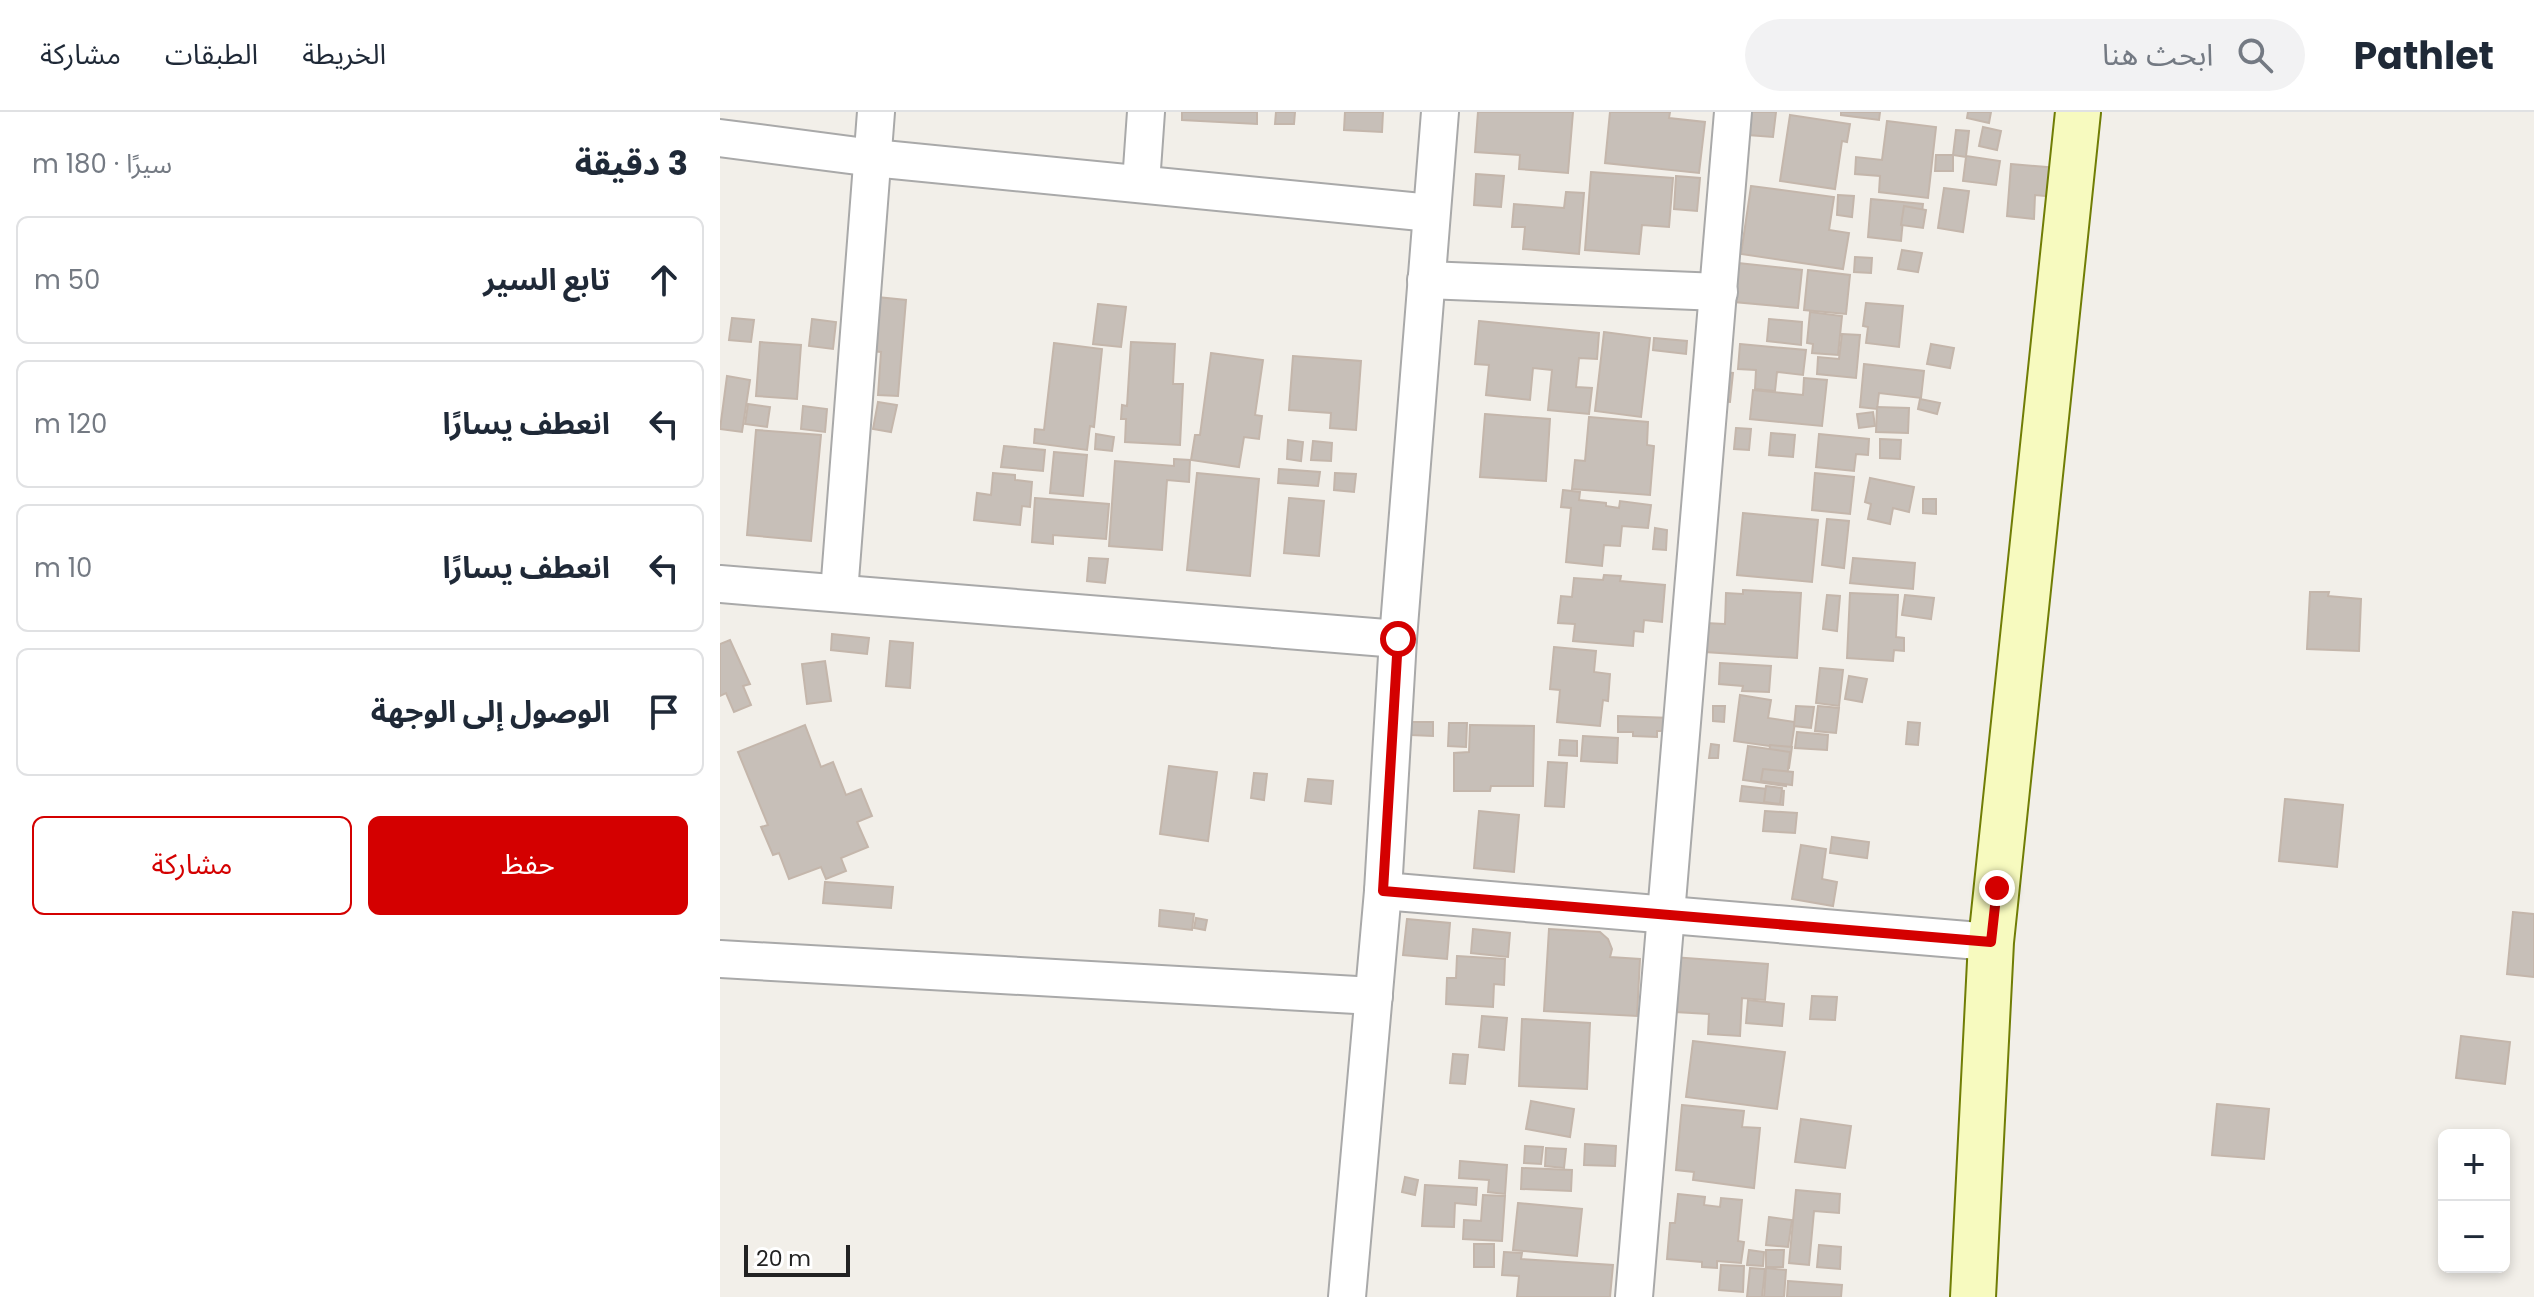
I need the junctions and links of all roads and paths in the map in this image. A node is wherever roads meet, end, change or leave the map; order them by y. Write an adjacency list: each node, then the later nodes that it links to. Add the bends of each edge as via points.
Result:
1 (876, 112): 7 (street)
2 (1146, 112): 8 (street)
3 (1440, 112): 9 (street)
4 (1733, 112): 11 (street)
5 (2078, 112): 17 (street)
6 (720, 138): 7 (street)
7 (873, 158): 8 (street); 13 (street)
8 (1141, 183): 9 (street)
9 (1431, 213): 10 (street)
10 (1426, 280): 11 (street); 14 (street)
11 (1719, 292): 16 (street)
12 (720, 584): 13 (street)
13 (839, 593): 14 (street)
14 (1398, 639): 15 (street)
15 (1383, 891): 16 (street); 19 (street)
16 (1666, 913): 17 (street); 21 (street)
17 (1991, 942): 22 (street)
18 (720, 959): 19 (street)
19 (1374, 996): 20 (street)
20 (1347, 1297)
21 (1634, 1297)
22 (1973, 1297)

